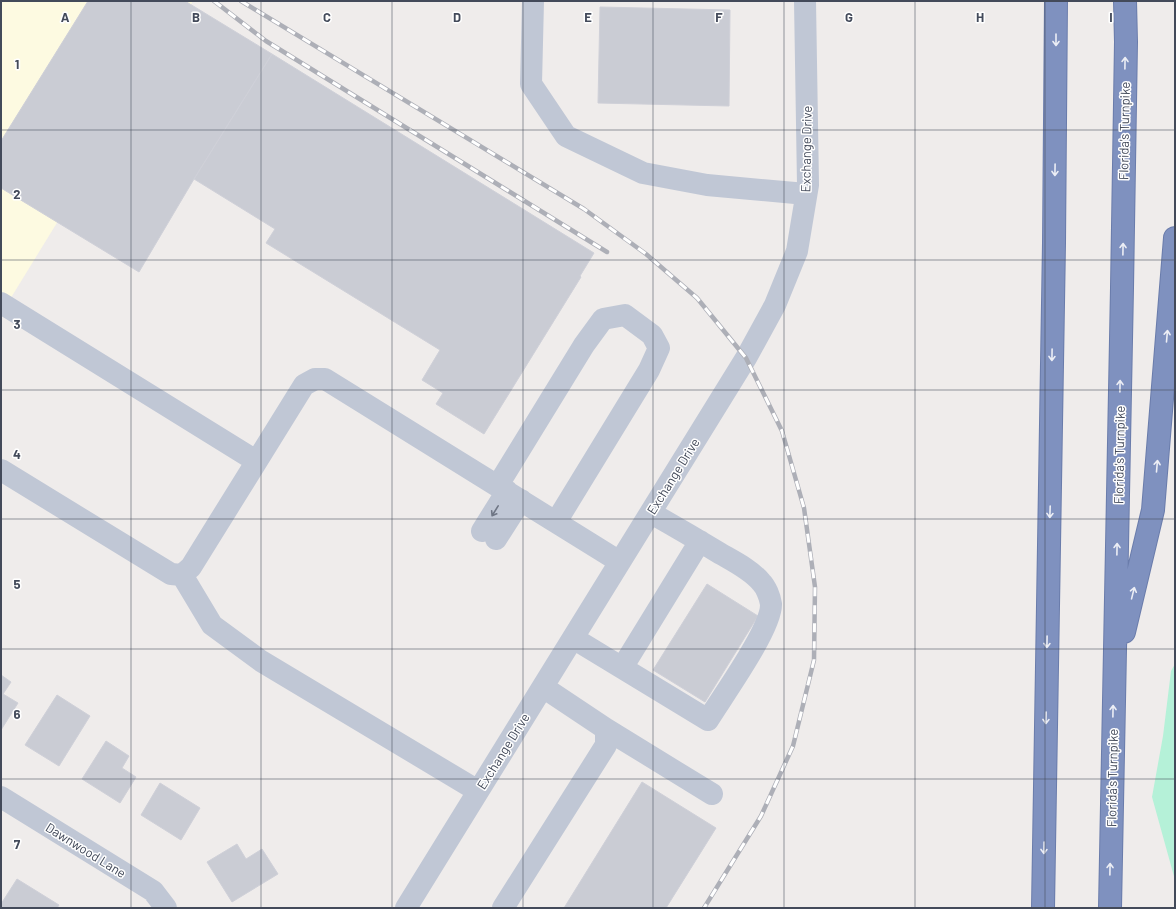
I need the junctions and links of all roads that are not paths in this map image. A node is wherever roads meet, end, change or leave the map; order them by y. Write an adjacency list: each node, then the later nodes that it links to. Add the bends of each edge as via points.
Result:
1 (533, 1): 5 (street, via 531,84 566,136 643,173 707,184)
2 (805, 1): 5 (street, Exchange Drive, via 808,185)
3 (1056, 1): 28 (highway, one-way to 28)
4 (1125, 1): 19 (highway, Florida's Turnpike, one-way to 4)
5 (806, 194): 11 (street, Exchange Drive, via 797,251 775,305 746,358)
6 (1175, 238): 19 (highway, one-way to 6, via 1153,510)
7 (1, 303): 8 (street)
8 (256, 461): 10 (street, via 304,385 315,379 325,379); 16 (street, via 191,567)
9 (1, 470): 16 (street, via 171,574)
10 (509, 492): 12 (street); 12 (street, via 584,345 603,318 625,314 652,335 659,348 649,370); 13 (street)
11 (651, 513): 14 (street); 15 (street, Exchange Drive)
12 (556, 522): 15 (street)
13 (490, 535)
14 (700, 541): 18 (street); 18 (street, via 753,574 768,593 771,604 770,616 754,646 708,720)
15 (620, 562): 17 (street, Exchange Drive)
16 (182, 575): 22 (street, via 212,625 314,693)
17 (573, 638): 18 (street); 20 (street, Exchange Drive)
18 (622, 668)
19 (1114, 672): 29 (highway, Florida's Turnpike, one-way to 19)
20 (543, 687): 21 (street); 22 (street, Exchange Drive)
21 (606, 729): 23 (street); 27 (street, via 606,745)
22 (478, 791): 26 (street, Exchange Drive)
23 (712, 794)
24 (1, 797): 25 (street, Dawnwood Lane, via 153,891)
25 (166, 908)
26 (406, 908)
27 (503, 908)
28 (1043, 908)
29 (1110, 908)

